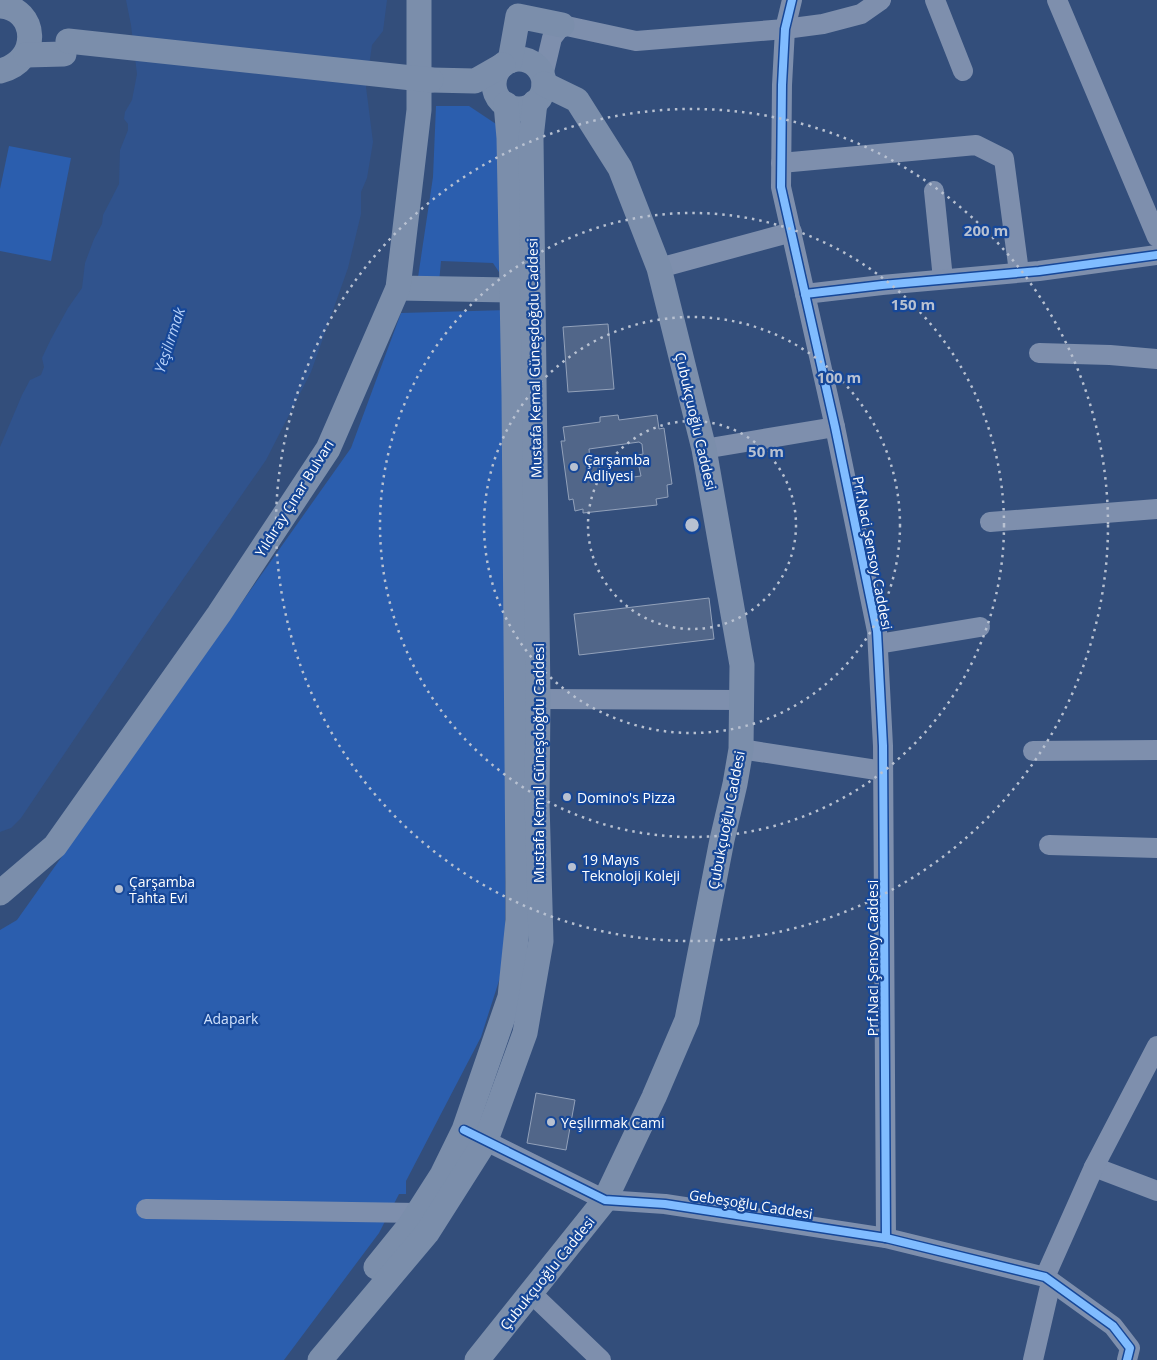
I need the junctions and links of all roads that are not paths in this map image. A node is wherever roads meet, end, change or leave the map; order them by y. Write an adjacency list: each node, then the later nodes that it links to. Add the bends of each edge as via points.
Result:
1 (419, 0): 24 (main road, Yıldıray Çınar Bulvarı, via 419,110)
2 (792, 0): 9 (street, Prf.Naci Şensoy Caddesi)
3 (881, 0): 9 (street, via 862,14)
4 (935, 0): 11 (street)
5 (1057, 0): 19 (street)
6 (8, 5): 10 (main road, via 22,16 27,25)
7 (518, 8): 8 (main road); 12 (main road)
8 (562, 25): 9 (street, via 636,41); 12 (street)
9 (785, 29): 16 (street, Prf.Naci Şensoy Caddesi)
10 (16, 57): 13 (main road, via 66,47); 14 (main road)
11 (963, 71)
12 (528, 75): 13 (main road); 15 (main road, via 520,108); 15 (main road, Mustafa Kemal Güneşdoğdu Caddesi, via 495,78 494,85); 21 (main road, Çubukçuoğlu Caddesi, via 577,100 620,168); 35 (main road, Mustafa Kemal Güneşdoğdu Caddesi)
13 (429, 85): 15 (main road)
14 (0, 92)
15 (503, 102): 25 (main road, Mustafa Kemal Güneşdoğdu Caddesi, via 509,138)
16 (782, 163): 18 (street, Prf.Naci Şensoy Caddesi, via 782,187); 22 (street, via 976,145 1004,159)
17 (934, 191): 23 (street)
18 (792, 232): 21 (street); 26 (street, Prf.Naci Şensoy Caddesi)
19 (1157, 237)
20 (1157, 255): 22 (street)
21 (659, 268): 30 (main road, Çubukçuoğlu Caddesi)
22 (1019, 272): 23 (street)
23 (943, 279): 26 (street)
24 (398, 288): 25 (main road); 43 (main road, Yıldıray Çınar Bulvarı, via 328,449 219,614 55,846)
25 (512, 290): 45 (main road, Mustafa Kemal Güneşdoğdu Caddesi, via 518,920 510,997)
26 (805, 294): 29 (street, Prf.Naci Şensoy Caddesi)
27 (1039, 353): 28 (street)
28 (1157, 359)
29 (835, 427): 30 (street); 34 (street, Prf.Naci Şensoy Caddesi)
30 (704, 449): 36 (main road, Çubukçuoğlu Caddesi, via 742,665)
31 (1157, 509): 32 (street)
32 (990, 522)
33 (980, 627): 34 (street)
34 (878, 644): 40 (street, Prf.Naci Şensoy Caddesi)
35 (538, 699): 36 (street); 46 (main road, Mustafa Kemal Güneşdoğdu Caddesi, via 541,941 525,1033)
36 (742, 700): 37 (main road, Çubukçuoğlu Caddesi)
37 (741, 749): 40 (street); 49 (main road, Çubukçuoğlu Caddesi, via 687,1020)
38 (1157, 750): 39 (street)
39 (1033, 751)
40 (884, 771): 52 (street, Prf.Naci Şensoy Caddesi)
41 (1049, 845): 42 (street)
42 (1157, 848)
43 (0, 893)
44 (1157, 1046): 47 (street)
45 (464, 1130): 46 (street, Gebeşoğlu Caddesi); 51 (main road, Mustafa Kemal Güneşdoğdu Caddesi, via 442,1175)
46 (486, 1140): 49 (street, Gebeşoğlu Caddesi); 56 (main road, Mustafa Kemal Güneşdoğdu Caddesi, via 426,1233)
47 (1094, 1167): 48 (street); 53 (street)
48 (1157, 1191)
49 (605, 1200): 52 (street, Gebeşoğlu Caddesi, via 665,1204); 54 (main road, Çubukçuoğlu Caddesi)
50 (146, 1209): 51 (street)
51 (418, 1213): 55 (main road, Mustafa Kemal Güneşdoğdu Caddesi)
52 (886, 1238): 53 (street, Gebeşoğlu Caddesi)
53 (1048, 1280): 59 (street); 60 (street, via 1113,1326 1130,1348)
54 (531, 1293): 57 (main road, Çubukçuoğlu Caddesi); 58 (street)
55 (301, 1360)
56 (320, 1360)
57 (477, 1360)
58 (601, 1360)
59 (1033, 1360)
60 (1127, 1360)

